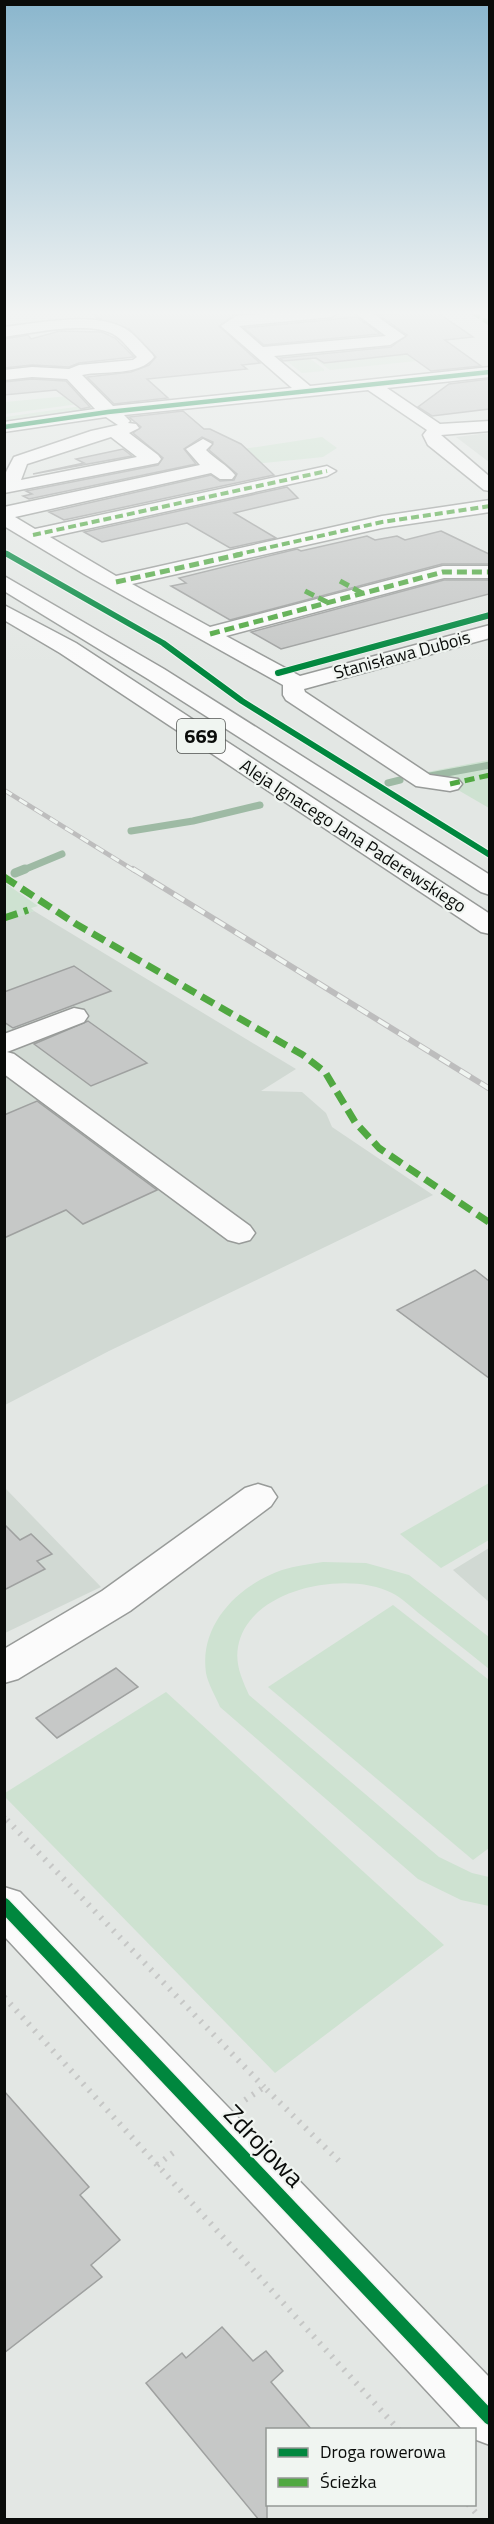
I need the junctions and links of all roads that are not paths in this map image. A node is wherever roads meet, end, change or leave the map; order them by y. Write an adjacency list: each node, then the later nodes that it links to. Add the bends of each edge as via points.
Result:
1 (119, 431): 2 (main road, via 20,461 8,488 152,459)
2 (124, 431)
3 (435, 431): 5 (main road, via 434,441)
4 (327, 471): 6 (main road)
5 (489, 486)
6 (248, 488): 8 (main road, via 206,449 11,511); 9 (main road)
7 (480, 507): 14 (main road, via 382,522)
8 (4, 517): 9 (main road)
9 (33, 535): 14 (main road)
10 (4, 560): 24 (main road, via 134,636 365,793)
11 (489, 572): 16 (main road, via 442,572)
12 (340, 581): 16 (main road)
13 (4, 582): 24 (main road, Aleja Ignacego Jana Paderewskiego / 669)
14 (116, 582): 20 (main road)
15 (305, 591): 17 (main road)
16 (362, 593): 17 (main road)
17 (327, 602): 20 (main road)
18 (4, 612): 25 (main road, Aleja Ignacego Jana Paderewskiego / 669, via 68,648)
19 (489, 631): 22 (main road, Stanisława Dubois)
20 (210, 634): 22 (main road)
21 (4, 635): 25 (main road, via 309,825)
22 (306, 681): 23 (main road, via 293,687 294,696 424,781)
23 (450, 784)
24 (398, 829): 26 (main road, Aleja Ignacego Jana Paderewskiego / 669)
25 (396, 864): 27 (main road, Aleja Ignacego Jana Paderewskiego / 669)
26 (489, 887)
27 (489, 926)
28 (74, 1016): 29 (main road)
29 (8, 1062): 30 (main road)
30 (239, 1233)
31 (258, 1497): 32 (main road, via 116,1601)
32 (4, 1668)
33 (4, 1905): 34 (main road, Zdrojowa)
34 (489, 2418)

